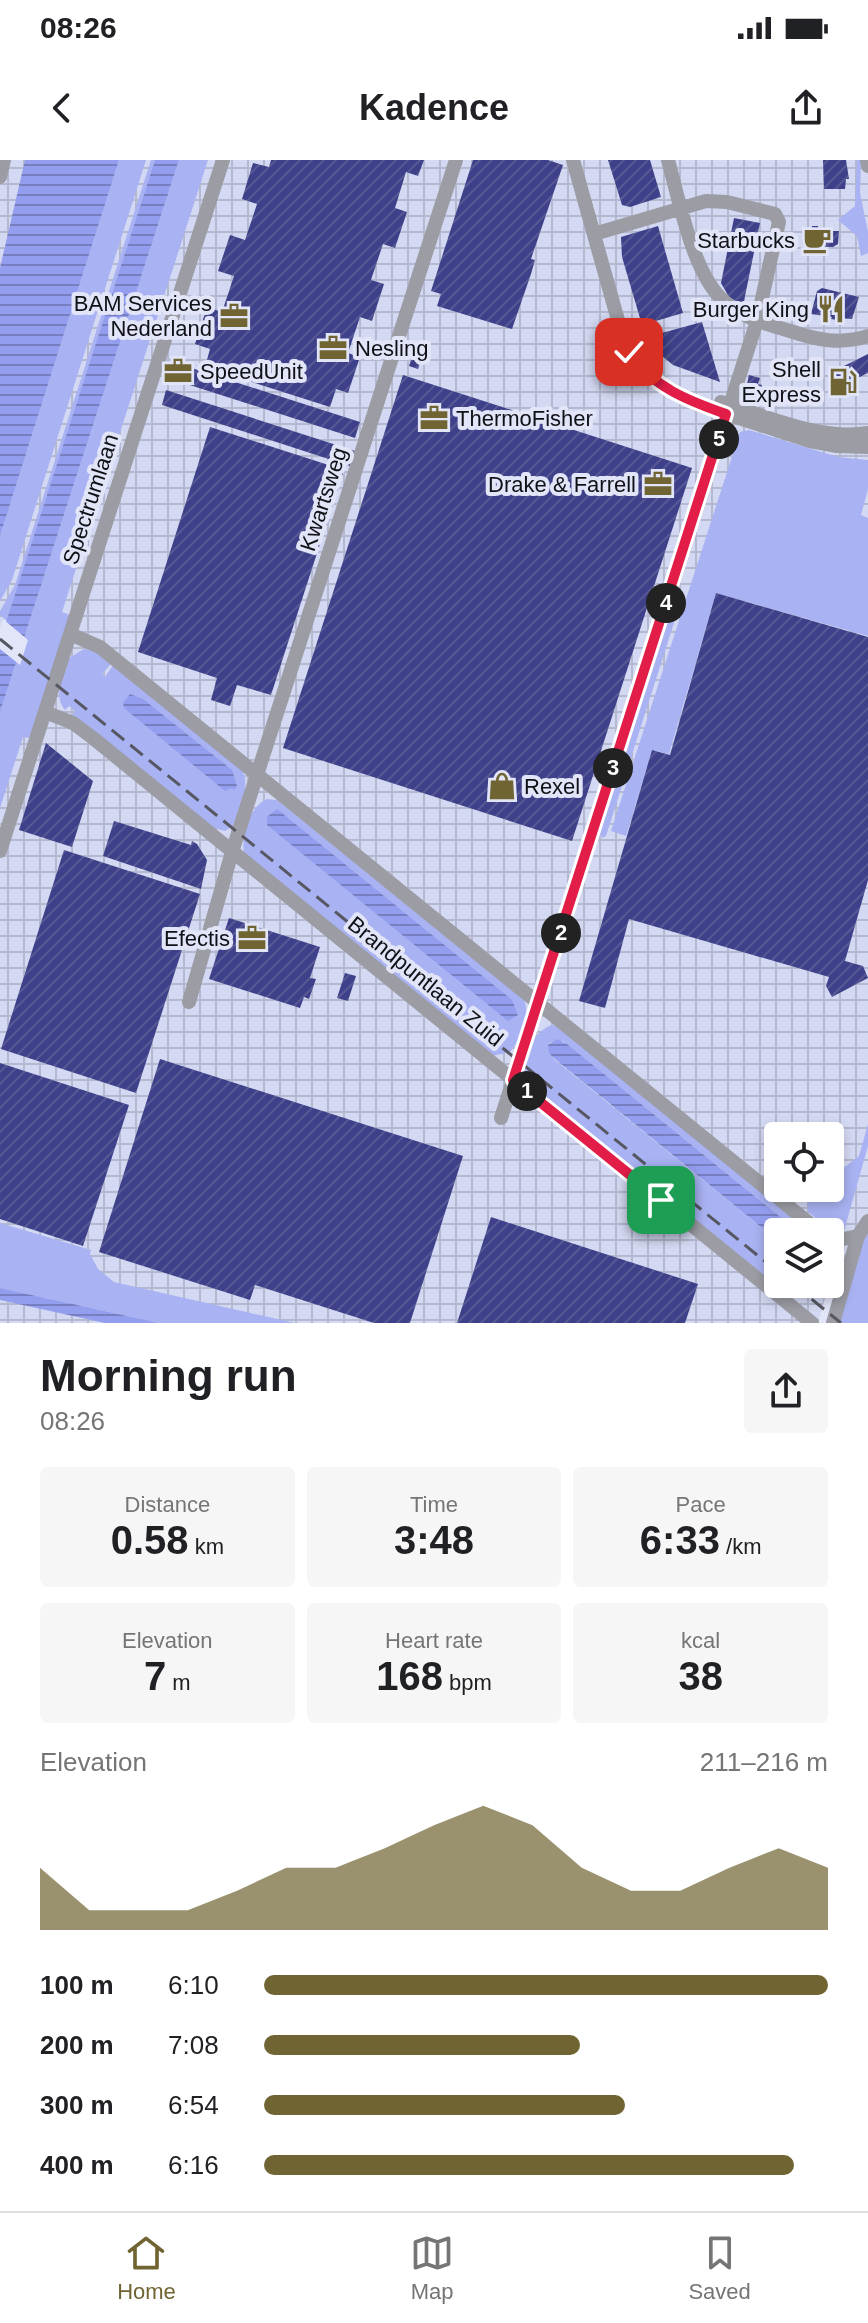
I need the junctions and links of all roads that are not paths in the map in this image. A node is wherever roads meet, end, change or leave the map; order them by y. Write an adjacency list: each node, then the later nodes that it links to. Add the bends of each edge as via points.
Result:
1 (4, 160): 6 (street)
2 (223, 160): 14 (street, Spectrumlaan)
3 (456, 160): 16 (street, Kwartsweg)
4 (573, 160): 8 (street)
5 (668, 160): 7 (street)
6 (0, 177)
7 (682, 209): 8 (street); 9 (street, via 700,269 712,287 723,301); 9 (street, via 717,201 779,218)
8 (594, 234): 11 (street, via 629,352 668,389)
9 (757, 321): 10 (street, via 816,340); 11 (street)
10 (868, 336)
11 (728, 410): 12 (street, via 814,430); 13 (street, via 810,441); 20 (street)
12 (868, 433)
13 (868, 447)
14 (70, 634): 15 (street, Spectrumlaan); 16 (street, via 100,647)
15 (45, 712): 17 (street, Spectrumlaan); 18 (street, Brandpuntlaan Zuid, via 80,728)
16 (257, 775): 18 (street, Kwartsweg); 20 (street)
17 (0, 851)
18 (232, 852): 19 (street, Kwartsweg); 21 (street, Brandpuntlaan Zuid)
19 (189, 1002)
20 (538, 1003): 21 (street); 23 (street)
21 (513, 1080): 22 (street); 27 (street, Brandpuntlaan Zuid)
22 (501, 1118)
23 (803, 1218)
24 (868, 1221): 25 (street)
25 (858, 1236): 26 (street); 28 (street)
26 (844, 1239)
27 (812, 1323)
28 (833, 1323)

